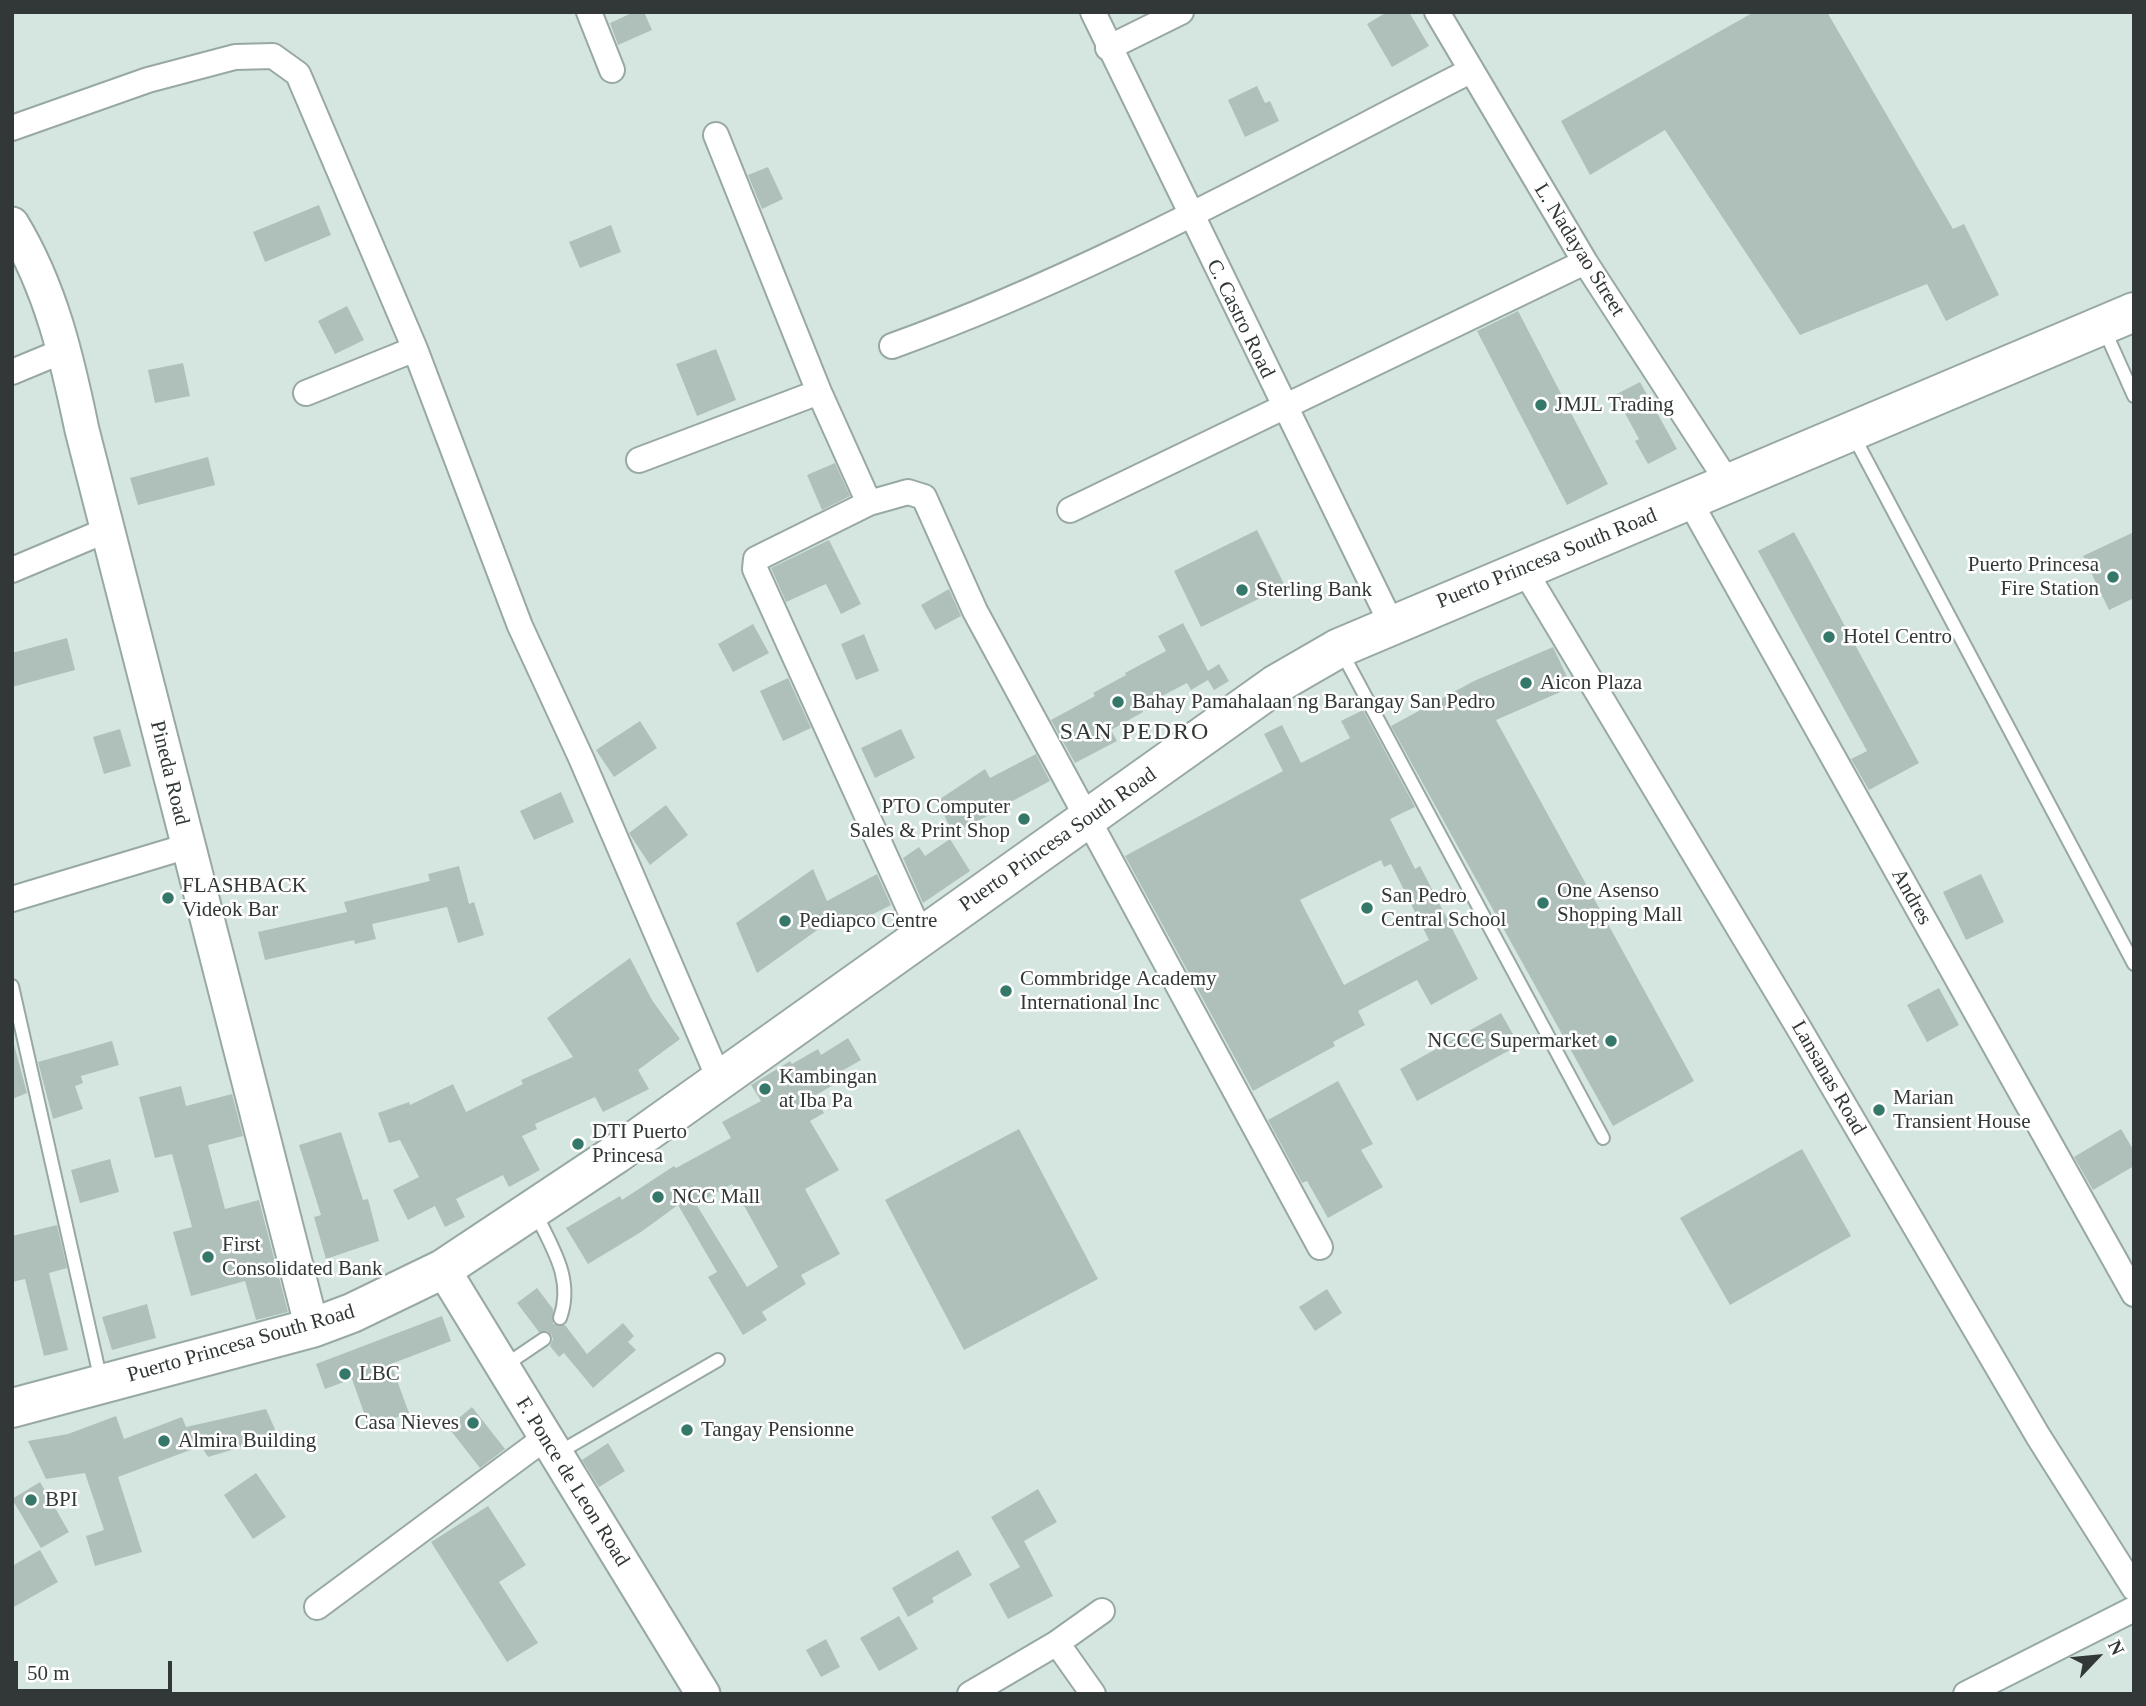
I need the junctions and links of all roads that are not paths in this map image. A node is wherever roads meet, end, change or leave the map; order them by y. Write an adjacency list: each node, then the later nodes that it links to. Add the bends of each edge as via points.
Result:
1 (589, 12): 6 (street)
2 (1093, 12): 5 (street, C. Castro Road)
3 (1181, 12): 5 (street)
4 (1437, 12): 7 (street, L. Nadayao Street)
5 (1108, 48): 10 (street, C. Castro Road)
6 (612, 70)
7 (1469, 71): 10 (street); 12 (street, L. Nadayao Street)
8 (12, 128): 15 (street, via 148,80 235,57 273,56 298,74)
9 (716, 135): 18 (street)
10 (1189, 214): 14 (street, via 976,315); 21 (street, C. Castro Road)
11 (12, 224): 16 (street, Pineda Road, via 37,270)
12 (1585, 262): 21 (street); 24 (street, L. Nadayao Street)
13 (2118, 319): 20 (lane); 22 (main road, Puerto Princesa South Road)
14 (892, 346)
15 (415, 349): 19 (street); 39 (street, via 520,626)
16 (65, 350): 17 (street); 28 (street, Pineda Road)
17 (12, 372)
18 (819, 392): 23 (street); 26 (street)
19 (306, 393)
20 (2134, 396)
21 (1284, 408): 27 (street); 31 (street, C. Castro Road)
22 (1851, 432): 24 (main road, Puerto Princesa South Road); 37 (lane)
23 (639, 460)
24 (1729, 484): 25 (main road, Puerto Princesa South Road)
25 (1689, 500): 29 (main road, Puerto Princesa South Road); 44 (street, Andres)
26 (869, 503): 33 (street, via 908,492 924,497 975,611); 36 (street, via 756,559 755,569)
27 (1070, 510)
28 (107, 530): 30 (street); 34 (street, Pineda Road)
29 (1522, 568): 31 (main road, Puerto Princesa South Road); 53 (street, Lansanas Road, via 2038,1436)
30 (12, 570)
31 (1391, 624): 32 (main road, Puerto Princesa South Road)
32 (1339, 648): 33 (main road, Puerto Princesa South Road, via 1275,685); 40 (lane)
33 (1087, 819): 36 (main road, Puerto Princesa South Road); 42 (street)
34 (188, 846): 35 (street); 46 (street, Pineda Road)
35 (12, 899)
36 (922, 937): 39 (main road, Puerto Princesa South Road)
37 (2134, 964)
38 (12, 986): 50 (lane)
39 (720, 1081): 41 (main road, Puerto Princesa South Road)
40 (1603, 1138)
41 (534, 1210): 43 (main road, Puerto Princesa South Road); 45 (lane, via 564,1272 566,1295)
42 (1320, 1247)
43 (443, 1269): 46 (main road, Puerto Princesa South Road); 49 (street, F. Ponce de Leon Road)
44 (2134, 1294)
45 (560, 1318)
46 (312, 1328): 50 (main road, Puerto Princesa South Road)
47 (544, 1339): 49 (lane)
48 (718, 1360): 52 (lane)
49 (501, 1368): 52 (street, F. Ponce de Leon Road)
50 (101, 1385): 51 (main road, Puerto Princesa South Road)
51 (12, 1408)
52 (550, 1446): 54 (street); 59 (street, F. Ponce de Leon Road)
53 (2134, 1588)
54 (317, 1607)
55 (2134, 1609): 58 (street)
56 (1102, 1611): 57 (street)
57 (1057, 1643): 60 (street); 61 (street)
58 (2010, 1685): 62 (street)
59 (703, 1694)
60 (970, 1694)
61 (1093, 1694)
62 (1966, 1694)

